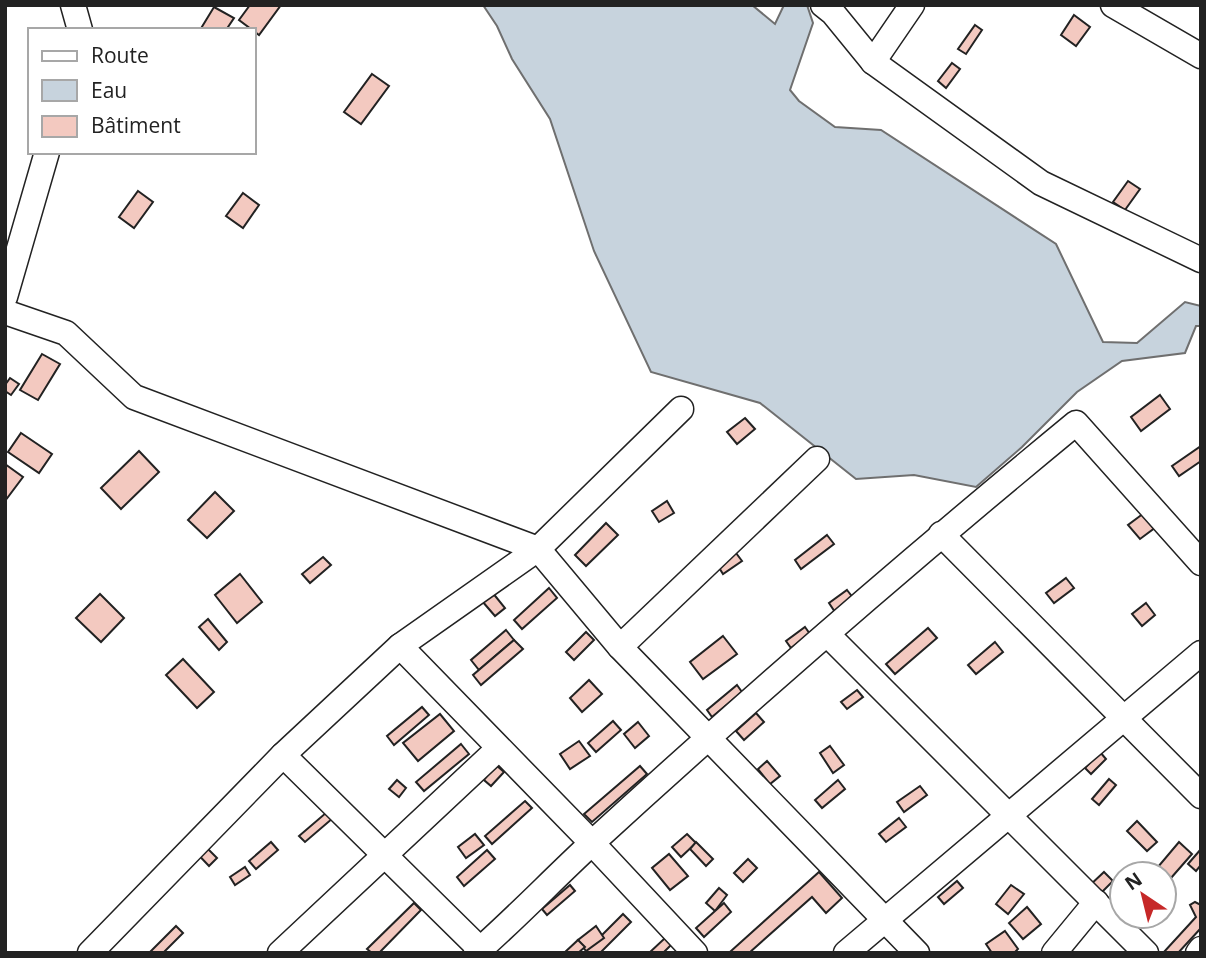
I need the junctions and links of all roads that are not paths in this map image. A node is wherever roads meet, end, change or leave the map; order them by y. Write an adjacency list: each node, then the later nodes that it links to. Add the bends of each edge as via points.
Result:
1 (73, 5): 5 (street)
2 (912, 5): 7 (street)
3 (1113, 5): 6 (street)
4 (831, 8): 7 (street)
5 (79, 28)
6 (1201, 56)
7 (873, 62): 9 (street, via 1041,183)
8 (46, 154): 10 (street)
9 (1201, 260)
10 (5, 297)
11 (5, 312): 15 (street, via 66,333 134,397)
12 (681, 409): 15 (street)
13 (817, 459): 19 (street)
14 (942, 534): 16 (street, via 1076,424); 17 (street); 21 (street)
15 (538, 548): 18 (street); 19 (street)
16 (1201, 563)
17 (827, 634): 22 (street); 26 (street)
18 (400, 646): 23 (street); 24 (street)
19 (620, 648): 22 (street)
20 (1201, 653): 21 (street)
21 (1124, 718): 25 (street); 26 (street)
22 (708, 740): 27 (street); 30 (street)
23 (498, 749): 27 (street); 28 (street)
24 (283, 755): 28 (street); 33 (street)
25 (1201, 796)
26 (1009, 816): 29 (street); 30 (street)
27 (592, 843): 31 (street); 32 (street)
28 (385, 855): 31 (street); 34 (street)
29 (1096, 902): 37 (street); 38 (street)
30 (884, 920): 35 (street); 36 (street)
31 (478, 951)
32 (689, 951)
33 (90, 953)
34 (280, 953)
35 (846, 953)
36 (917, 953)
37 (1054, 953)
38 (1146, 953)

